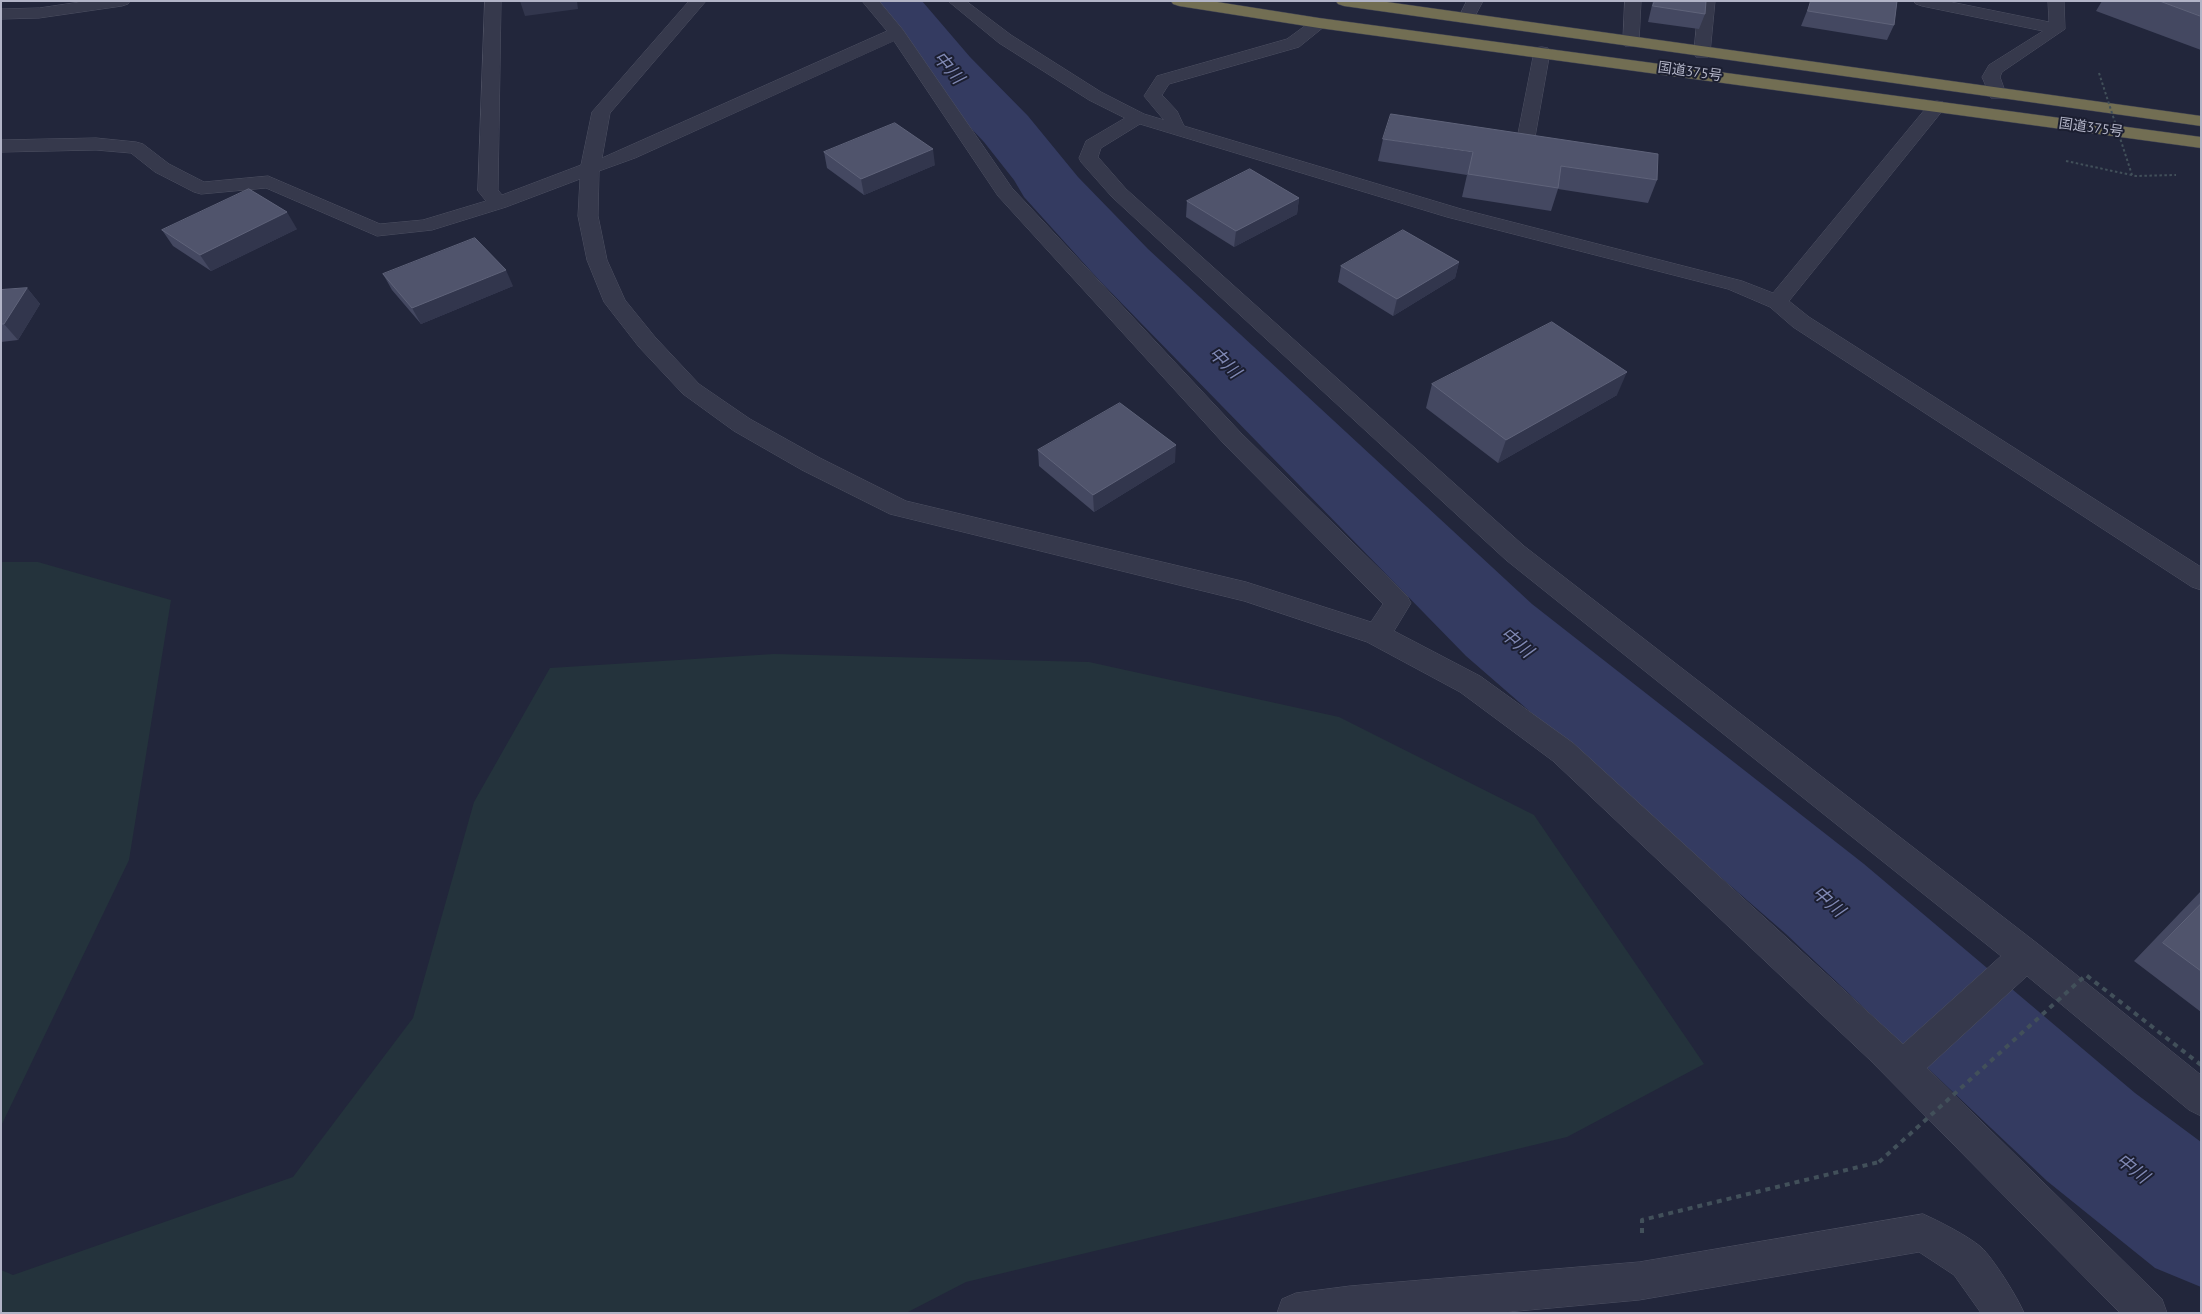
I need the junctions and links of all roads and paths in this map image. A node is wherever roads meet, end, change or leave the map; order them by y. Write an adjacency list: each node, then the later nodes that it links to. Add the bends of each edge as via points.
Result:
1 (122, 1): 13 (street, via 39,13)
2 (493, 1): 34 (street, via 488,191)
3 (698, 1): 31 (street, via 601,112)
4 (870, 1): 17 (street)
5 (956, 1): 24 (street, via 1005,40)
6 (1179, 1): 15 (highway, 国道375号)
7 (1344, 1): 14 (highway, 国道375号)
8 (1475, 1): 14 (street)
9 (1633, 1): 18 (street)
10 (1707, 1): 20 (street)
11 (1922, 1): 16 (street)
12 (2056, 1): 16 (street)
13 (1, 14)
14 (1466, 19): 18 (highway, 国道375号)
15 (1319, 23): 19 (highway, 国道375号); 26 (street, via 1293,43 1163,80 1153,96 1172,115)
16 (2057, 29): 22 (street, via 1995,69 1992,78)
17 (898, 33): 31 (street); 37 (street, via 1006,192 1233,439 1398,603)
18 (1631, 42): 20 (highway, 国道375号)
19 (1542, 52): 23 (highway, 国道375号); 29 (street)
20 (1702, 52): 22 (highway, 国道375号)
21 (2098, 73): 32 (path, bridge)
22 (1997, 94): 25 (highway, 国道375号)
23 (1937, 106): 27 (highway, 国道375号); 35 (street)
24 (1138, 118): 26 (street); 38 (street, via 1093,145 1088,158 1119,193 1515,552)
25 (2201, 121)
26 (1176, 129): 35 (street, via 1454,213 1735,285)
27 (2201, 143)
28 (1, 146): 34 (street, via 96,144 136,148 162,168 201,188 268,182 377,230 425,226)
29 (1523, 154)
30 (2061, 160): 32 (path)
31 (590, 169): 34 (street); 37 (street, via 588,216 597,260 615,302 691,389 742,425 900,508 1246,592)
32 (2132, 175): 33 (path, via 2165,178)
33 (2178, 175)
34 (499, 204)
35 (1777, 302): 36 (street, via 1801,322)
36 (2201, 580)
37 (1376, 635): 39 (street, via 1470,684 1563,752)
38 (2026, 955): 39 (street); 41 (street)
39 (1913, 1058): 45 (street)
40 (2201, 1065): 42 (path, bridge, via 2086,975 1879,1162 1642,1220)
41 (2201, 1098)
42 (1639, 1281): 43 (street); 44 (street, via 1923,1233 1968,1261)
43 (1296, 1313)
44 (2005, 1313)
45 (2148, 1313)

